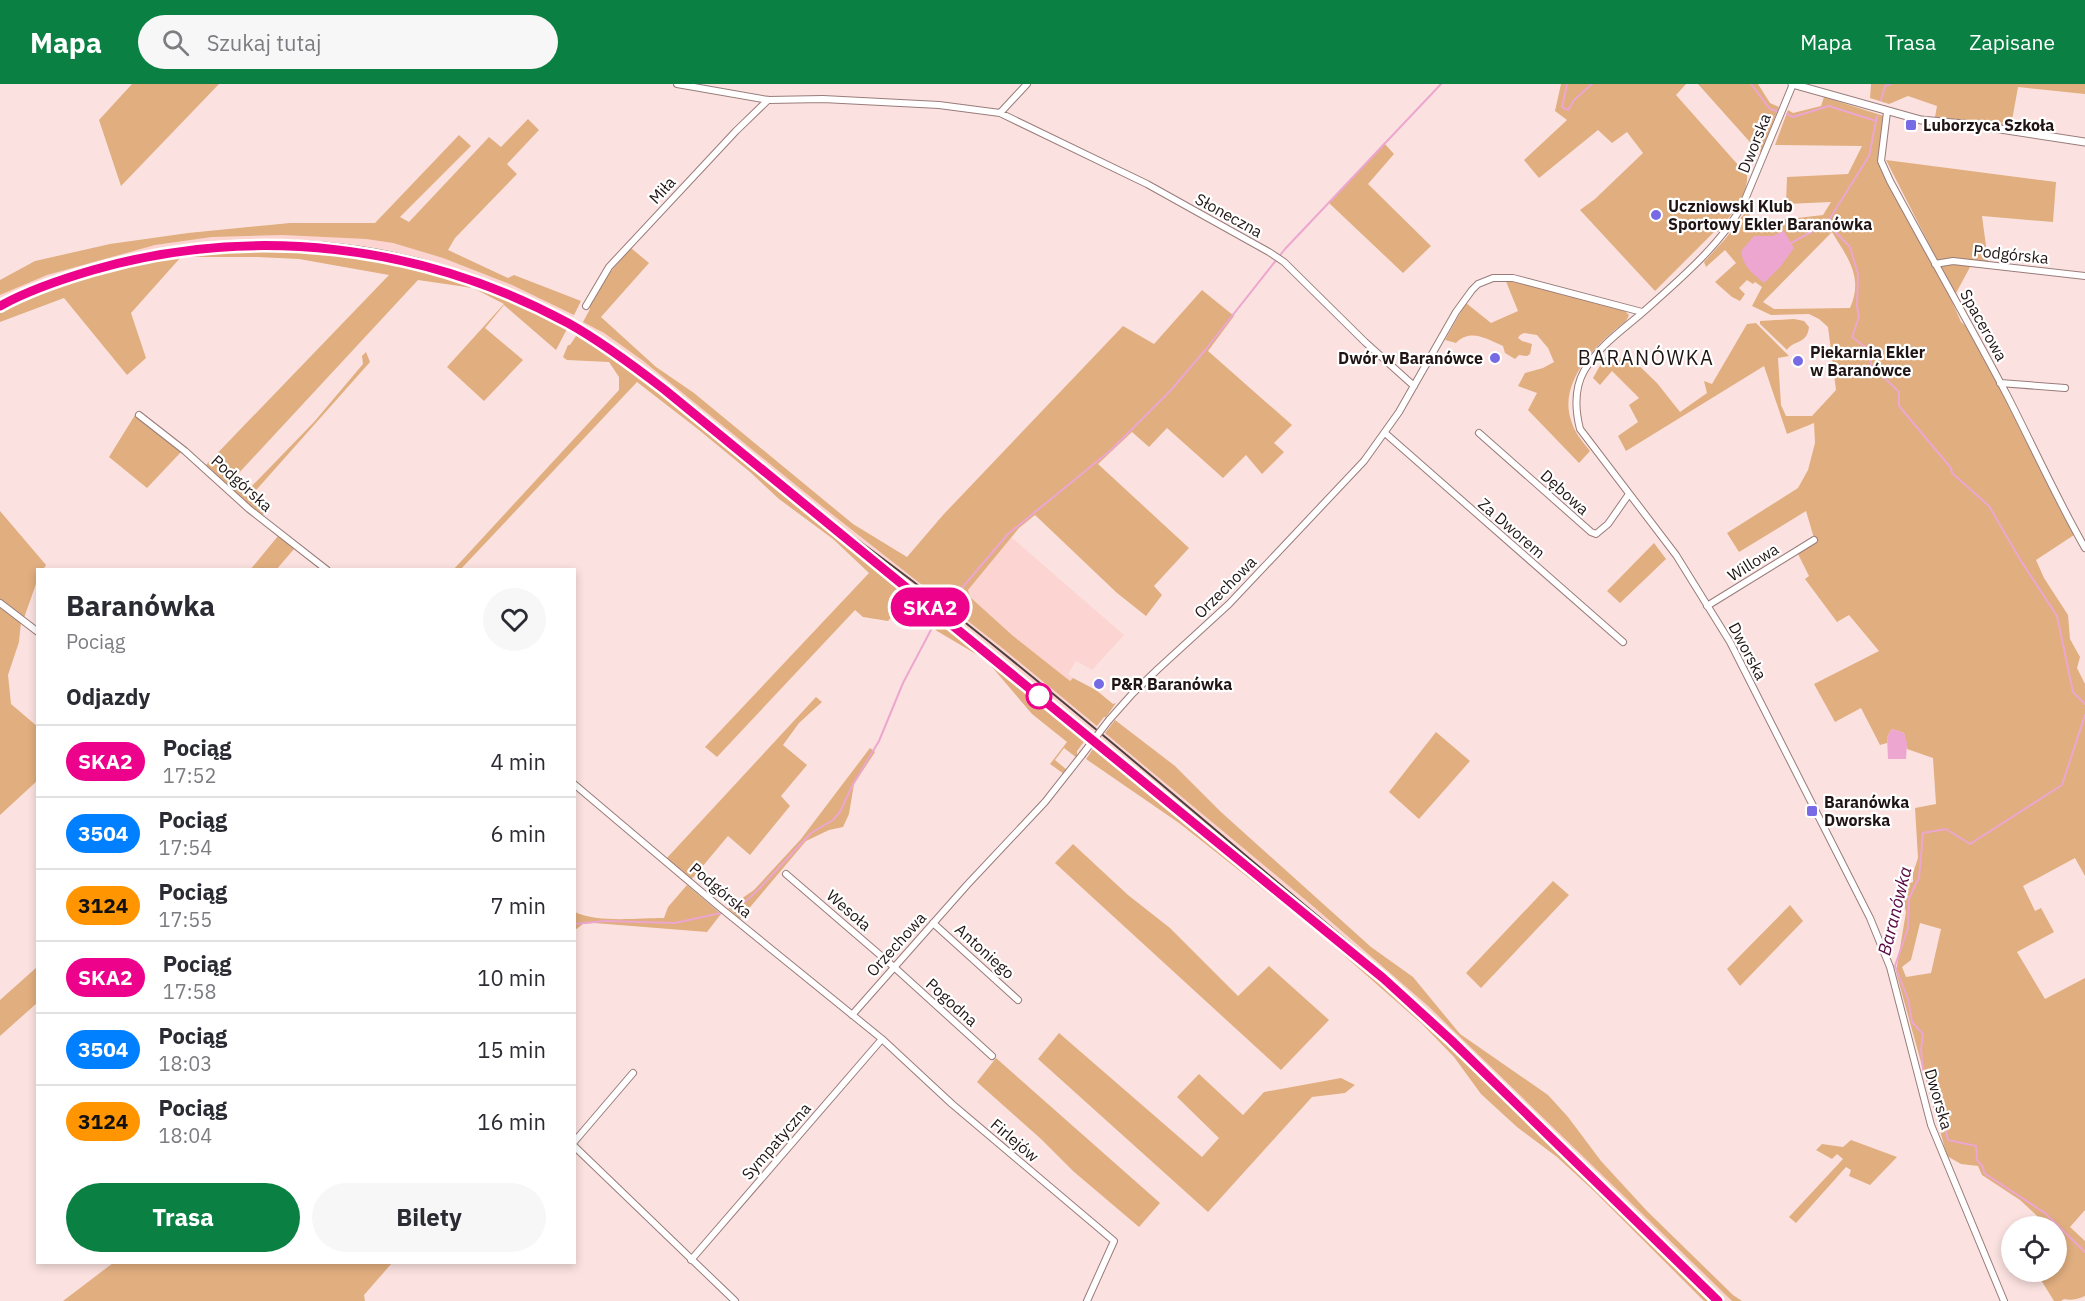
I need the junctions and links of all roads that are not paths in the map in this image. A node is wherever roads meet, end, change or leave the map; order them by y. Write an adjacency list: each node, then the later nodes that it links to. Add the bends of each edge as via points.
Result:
1 (677, 84): 5 (street)
2 (1027, 84): 7 (street)
3 (1793, 84): 4 (street); 12 (street, Dworska, via 1736,217 1715,243)
4 (1813, 87): 6 (street)
5 (768, 100): 7 (street, via 823,99); 11 (street, Miła, via 609,267)
6 (1887, 112): 8 (street); 9 (street, Spacerowa, via 1881,161)
7 (1000, 113): 14 (street, Słoneczna, via 1147,184 1274,255)
8 (2085, 142)
9 (1935, 264): 10 (street, Podgórska, via 1953,261); 13 (street, Spacerowa)
10 (2085, 276)
11 (586, 306)
12 (1642, 312): 14 (street, Orzechowa, via 1513,278 1493,278 1478,284 1465,298); 19 (street, Dworska, via 1602,347 1577,390 1580,429)
13 (2000, 383): 15 (street); 21 (street, Spacerowa)
14 (1414, 386): 17 (street, Orzechowa)
15 (2065, 388)
16 (139, 415): 22 (street, Podgórska)
17 (1385, 433): 26 (street, Za Dworem); 29 (street, Orzechowa, bridge, via 1229,604 1149,677 1109,720 1045,802)
18 (1479, 433): 19 (street, Dębowa, via 1591,532 1596,534 1608,524)
19 (1629, 494): 24 (street, Dworska, via 1676,555)
20 (1814, 540): 24 (street, Willowa)
21 (2085, 548)
22 (324, 568)
23 (0, 603): 25 (street)
24 (1707, 606): 41 (street, Dworska, via 1730,642 1870,918 1890,967 1931,1125)
25 (36, 630)
26 (1623, 642)
27 (576, 786): 32 (street, Podgórska)
28 (786, 874): 30 (street, Wesoła)
29 (933, 923): 30 (street, Orzechowa); 31 (street, Antoniego)
30 (894, 967): 32 (street, Orzechowa); 34 (street, Pogodna)
31 (1018, 1000)
32 (852, 1015): 33 (street, Firlejów)
33 (882, 1039): 38 (street, Sympatyczna); 40 (street, Firlejów, via 952,1104 1114,1241)
34 (992, 1056)
35 (633, 1072): 36 (street)
36 (576, 1142)
37 (576, 1146): 38 (street)
38 (691, 1260): 39 (street)
39 (735, 1301)
40 (1087, 1301)
41 (2004, 1301)

